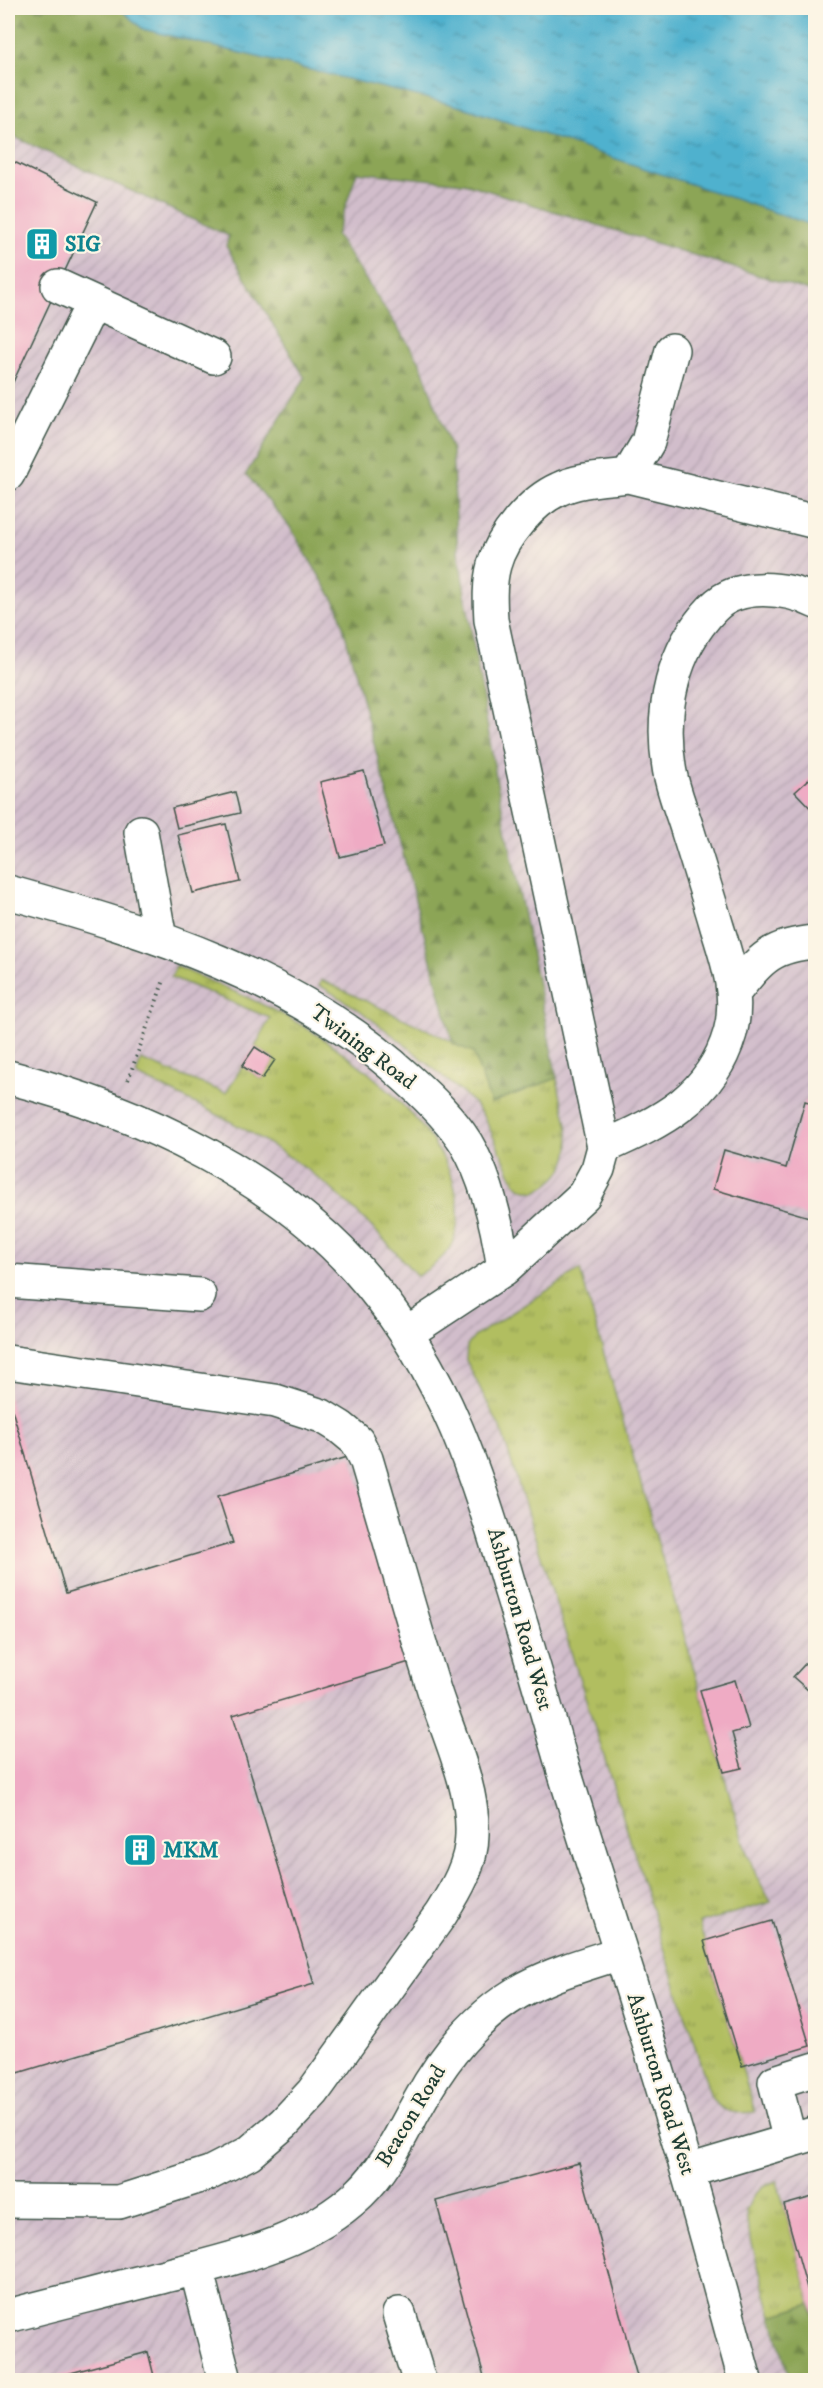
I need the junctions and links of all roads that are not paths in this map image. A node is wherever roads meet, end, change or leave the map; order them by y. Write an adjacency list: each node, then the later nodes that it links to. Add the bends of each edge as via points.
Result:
1 (57, 286): 2 (street)
2 (93, 303): 4 (street); 5 (street)
3 (672, 350): 6 (street, via 648,442)
4 (214, 357)
5 (8, 474)
6 (628, 476): 7 (street); 15 (street, via 560,488 531,508 508,534 494,564 490,592 491,620)
7 (816, 522)
8 (816, 602): 13 (street, via 773,590 742,592 720,601 700,621 682,652 670,685 665,729 669,769)
9 (141, 832): 11 (street)
10 (8, 892): 11 (street, Twining Road, via 112,921)
11 (168, 942): 16 (street, Twining Road, via 253,977 327,1017 425,1094 457,1131 474,1161 499,1236)
12 (816, 942): 13 (street, via 793,944 768,954)
13 (735, 990): 15 (street, via 731,1031 720,1063 703,1087 636,1132)
14 (8, 1077): 19 (street, Ashburton Road West, via 158,1129 270,1194 323,1236 368,1281)
15 (601, 1132): 16 (street, via 598,1169 584,1195)
16 (504, 1269): 19 (street)
17 (8, 1281): 18 (street)
18 (199, 1295)
19 (407, 1333): 21 (street, Ashburton Road West, via 465,1446 485,1502)
20 (8, 1362): 25 (street, via 275,1401 322,1416 357,1441 366,1459 471,1805 472,1836 458,1888 441,1914 313,2092 249,2153 210,2173 119,2202)
21 (620, 1953): 24 (street, Ashburton Road West); 26 (street, Beacon Road, via 525,1988 472,2029 446,2058 384,2166 360,2193 329,2218 267,2247)
22 (816, 2069): 23 (street, via 772,2069)
23 (803, 2137): 24 (street)
24 (688, 2171): 31 (street, Ashburton Road West)
25 (8, 2201)
26 (196, 2268): 28 (street, Beacon Road); 29 (street)
27 (399, 2314): 30 (street)
28 (8, 2316)
29 (225, 2380)
30 (419, 2380)
31 (745, 2380)

